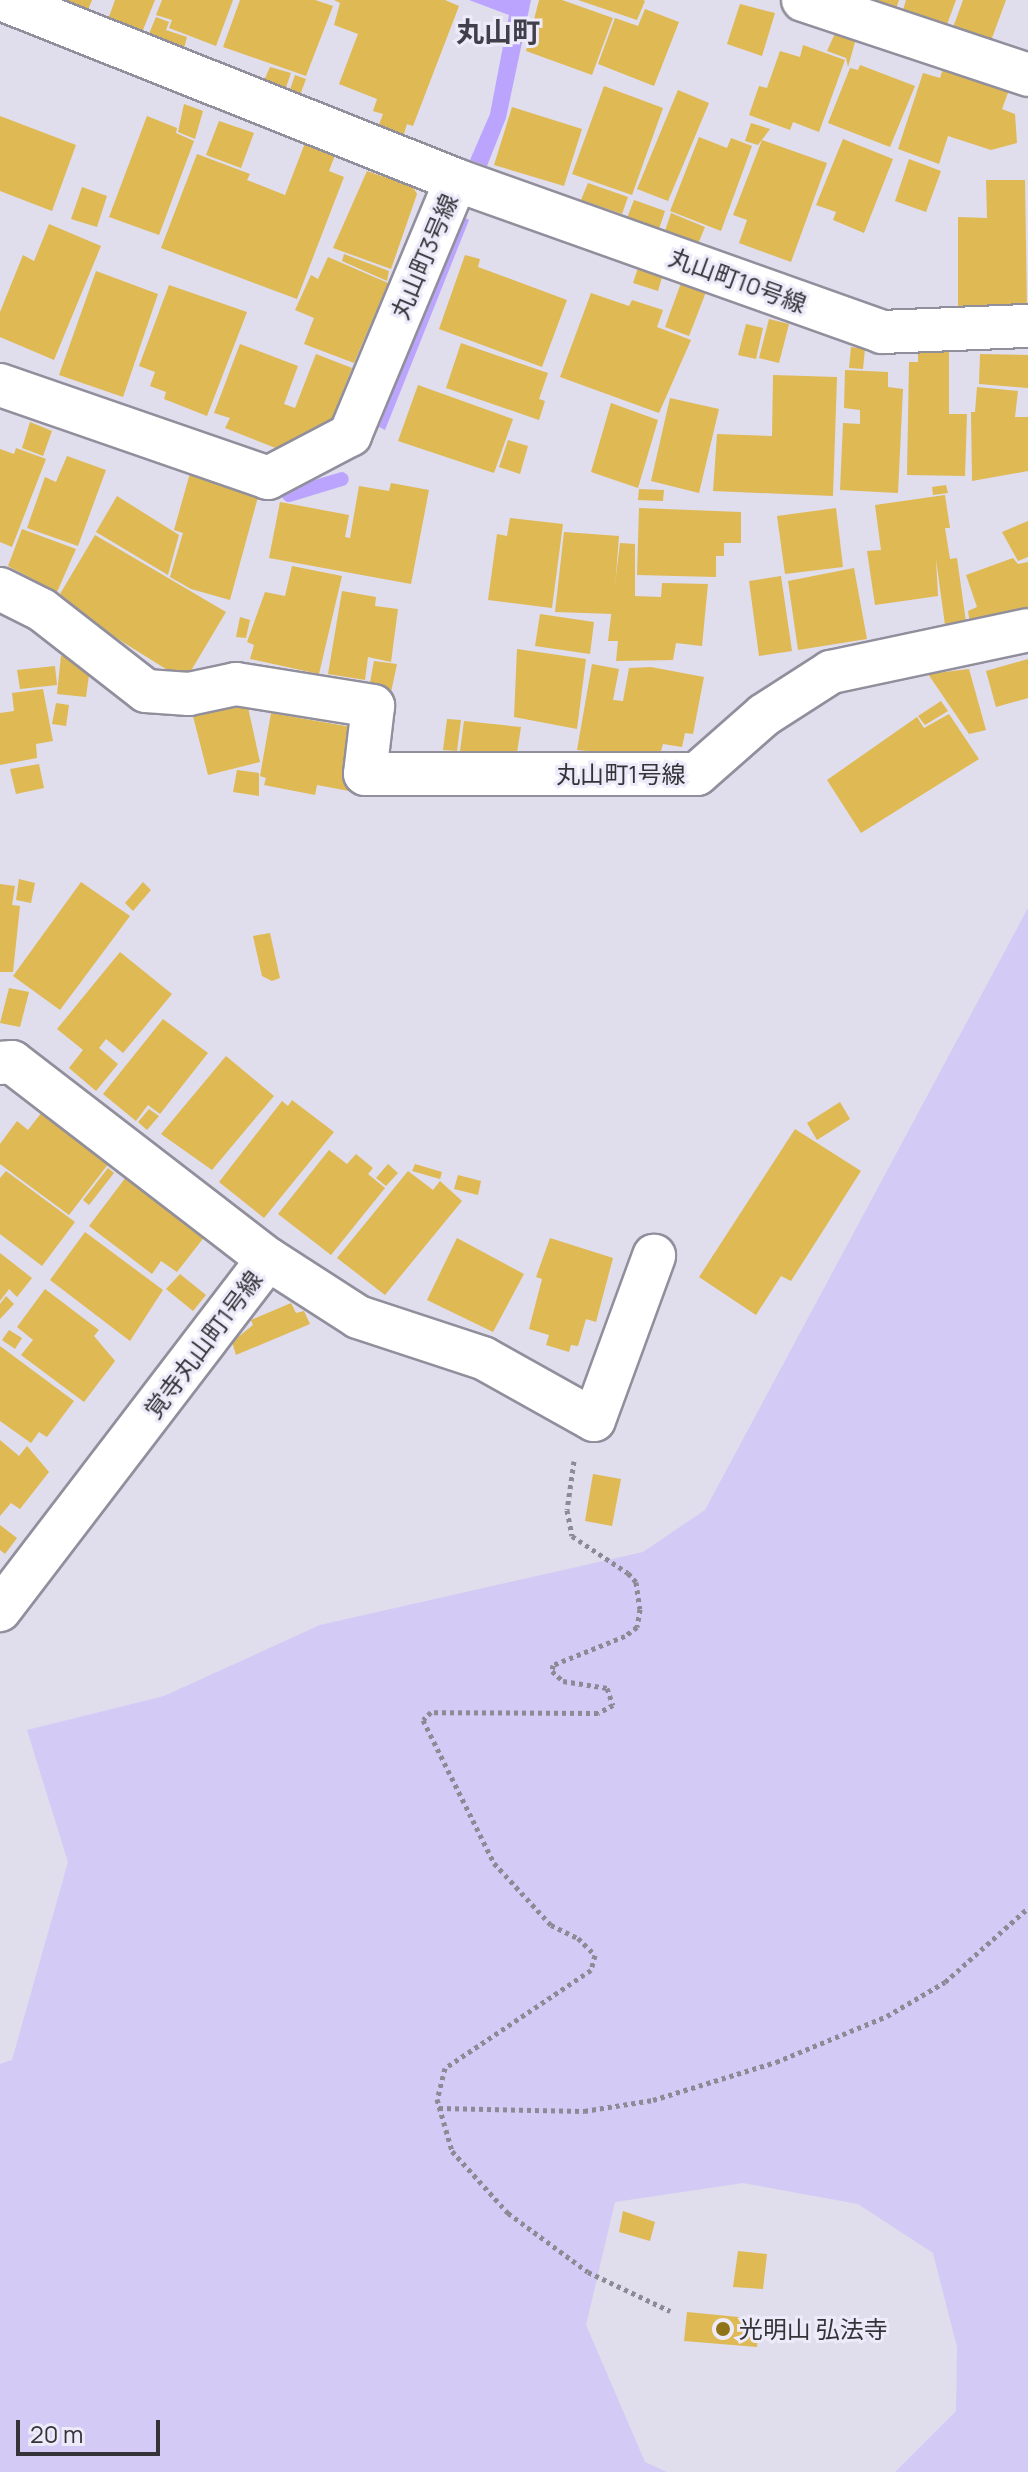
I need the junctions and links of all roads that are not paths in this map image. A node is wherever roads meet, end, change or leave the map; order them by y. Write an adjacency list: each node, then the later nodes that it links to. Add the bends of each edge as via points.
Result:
1 (3, 0): 4 (street, 丸山町3号線)
2 (803, 0): 3 (street)
3 (1028, 75)
4 (456, 180): 5 (street, 丸山町10号線, via 882,332); 6 (street, 丸山町3号線, via 350,435 268,478)
5 (1028, 326)
6 (0, 385)
7 (0, 589): 8 (street, 丸山町1号線, via 42,610 146,691 189,694 236,684 373,706 365,774 697,774 764,715 831,672)
8 (1028, 630)
9 (4, 1067): 11 (street, 覚寺丸山町1号線)
10 (654, 1256): 11 (street, via 594,1420 483,1358 358,1317)
11 (268, 1259): 12 (street, 覚寺丸山町1号線)
12 (0, 1610)

